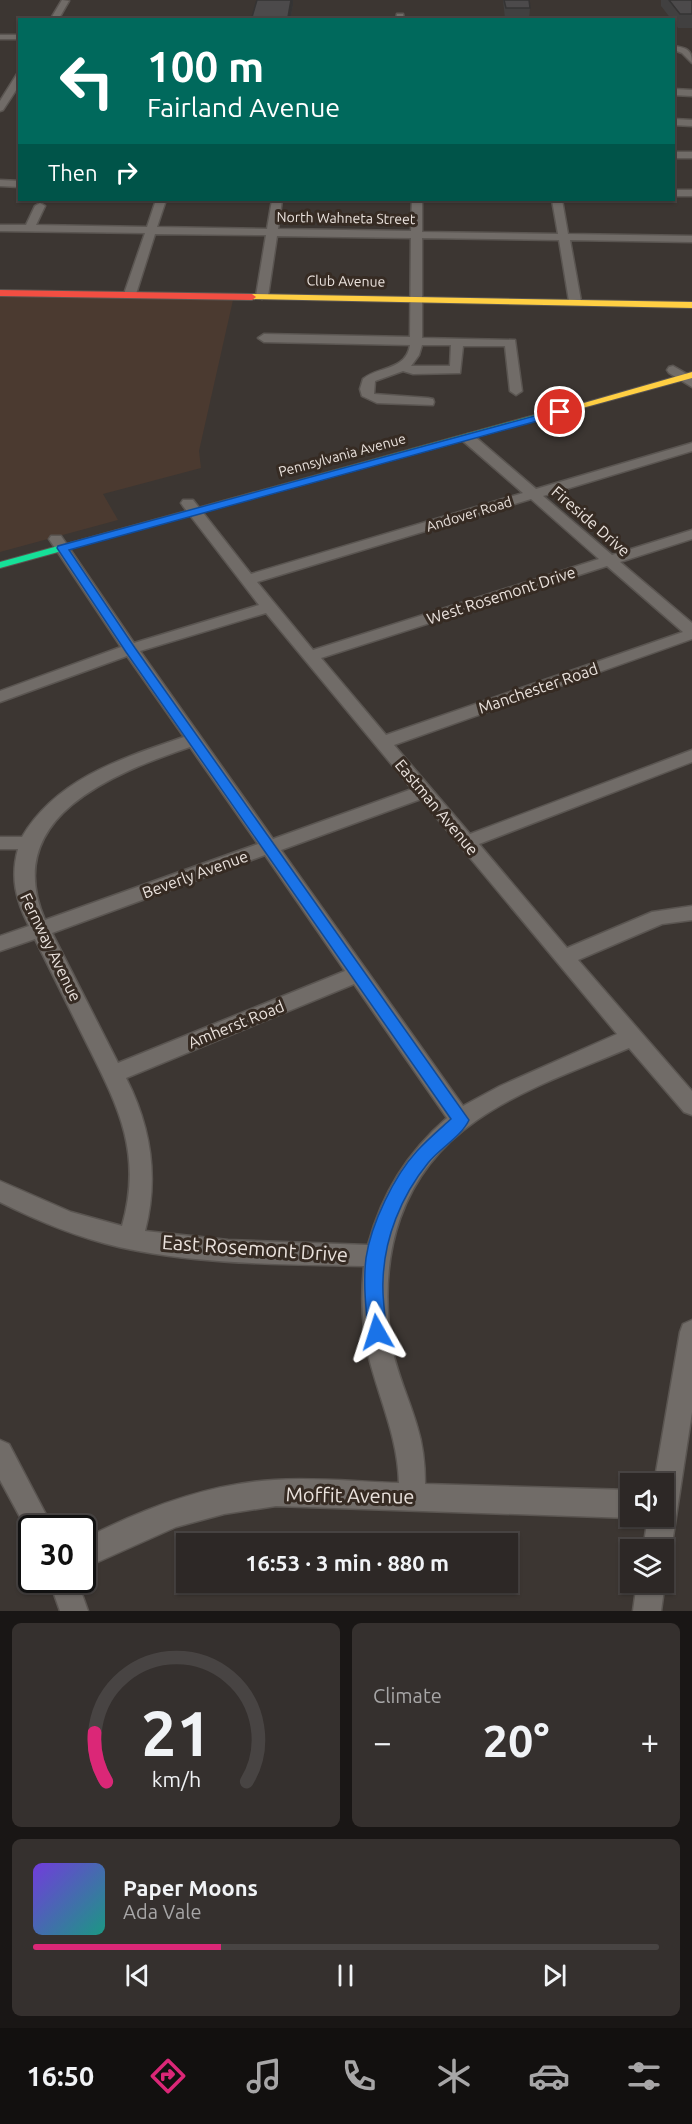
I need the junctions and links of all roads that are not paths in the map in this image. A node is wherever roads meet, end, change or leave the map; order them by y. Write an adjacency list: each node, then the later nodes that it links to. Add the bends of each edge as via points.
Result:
1 (65, 1): 2 (street)
2 (55, 18)
3 (0, 37): 4 (street)
4 (18, 38)
5 (675, 48): 6 (street, via 685,51)
6 (692, 60)
7 (18, 82): 8 (street); 11 (street)
8 (0, 84)
9 (675, 92): 10 (street)
10 (692, 93)
11 (0, 108)
12 (675, 122): 13 (street)
13 (692, 123)
14 (675, 154): 15 (street)
15 (692, 155)
16 (0, 183): 17 (street)
17 (18, 183)
18 (675, 193): 19 (street)
19 (692, 193)
20 (161, 201): 27 (street)
21 (277, 201): 28 (street)
22 (417, 201): 29 (street)
23 (557, 201): 30 (street)
24 (40, 206): 26 (street)
25 (0, 228): 26 (street, North Wahneta Street)
26 (30, 228): 27 (street, North Wahneta Street)
27 (151, 230): 28 (street, North Wahneta Street); 33 (street)
28 (272, 232): 29 (street, North Wahneta Street); 34 (street)
29 (418, 234): 30 (street, North Wahneta Street); 35 (street)
30 (564, 237): 31 (street, North Wahneta Street); 36 (street)
31 (692, 239)
32 (0, 292): 33 (street, Club Avenue)
33 (130, 294): 34 (street, Club Avenue)
34 (262, 296): 35 (street, Club Avenue)
35 (417, 299): 36 (street, Club Avenue); 39 (street)
36 (575, 301): 37 (street, Club Avenue)
37 (692, 305)
38 (264, 338): 39 (street)
39 (416, 341): 40 (street); 41 (street, via 415,354)
40 (457, 341): 41 (street, via 456,370); 43 (street, via 511,342)
41 (402, 367): 44 (street, via 369,379 368,396)
42 (687, 374): 45 (street, Pennsylvania Avenue); 48 (street, Pennsylvania Avenue)
43 (516, 391)
44 (428, 402)
45 (468, 438): 47 (street, Fireside Drive); 48 (street, Pennsylvania Avenue)
46 (692, 447): 47 (street, Andover Road)
47 (532, 495): 52 (street, Fireside Drive); 54 (street, Andover Road)
48 (191, 508): 50 (street, Pennsylvania Avenue); 54 (street, Eastman Avenue)
49 (692, 534): 52 (street, West Rosemont Drive)
50 (59, 543): 51 (street, Pennsylvania Avenue); 53 (street, Pennsylvania Avenue); 57 (street)
51 (0, 554)
52 (609, 560): 56 (street, Fireside Drive); 58 (street, West Rosemont Drive)
53 (0, 565)
54 (246, 580): 55 (street, Eastman Avenue)
55 (269, 607): 57 (street); 58 (street, Eastman Avenue)
56 (692, 632): 61 (street, Manchester Road)
57 (131, 650): 59 (street); 60 (street)
58 (310, 656): 61 (street, Eastman Avenue)
59 (0, 697)
60 (194, 740): 66 (street, Fernway Avenue, via 135,759 88,781 52,810); 67 (street)
61 (384, 742): 63 (street, Eastman Avenue)
62 (692, 756): 64 (street)
63 (425, 791): 64 (street, Eastman Avenue); 67 (street, Beverly Avenue)
64 (467, 842): 71 (street, Eastman Avenue)
65 (0, 843): 66 (street)
66 (27, 843): 69 (street, Fernway Avenue, via 21,883)
67 (269, 847): 69 (street, Beverly Avenue); 72 (street)
68 (692, 913): 71 (street, via 659,917)
69 (40, 930): 70 (street, Beverly Avenue); 74 (street, Fernway Avenue)
70 (0, 944)
71 (564, 958): 73 (street, Eastman Avenue)
72 (358, 974): 74 (street, Amherst Road); 76 (street)
73 (632, 1036): 75 (street, Eastman Avenue); 76 (street, via 503,1095)
74 (113, 1074): 78 (street, Fernway Avenue, via 135,1122 141,1156 140,1206)
75 (692, 1106)
76 (461, 1120): 79 (street, via 437,1140 410,1174 389,1212)
77 (0, 1191): 78 (street, East Rosemont Drive, via 57,1218)
78 (131, 1238): 79 (street, East Rosemont Drive, via 223,1250)
79 (376, 1256): 83 (street, via 379,1347 407,1437)
80 (692, 1332): 82 (street)
81 (0, 1453): 85 (street)
82 (669, 1473)
83 (412, 1496): 84 (street, Moffit Avenue); 86 (street, Moffit Avenue, via 239,1496 187,1508)
84 (620, 1504)
85 (32, 1515)
86 (96, 1548)
87 (68, 1593): 89 (street)
88 (649, 1593): 90 (street)
89 (74, 1611)
90 (647, 1611)

